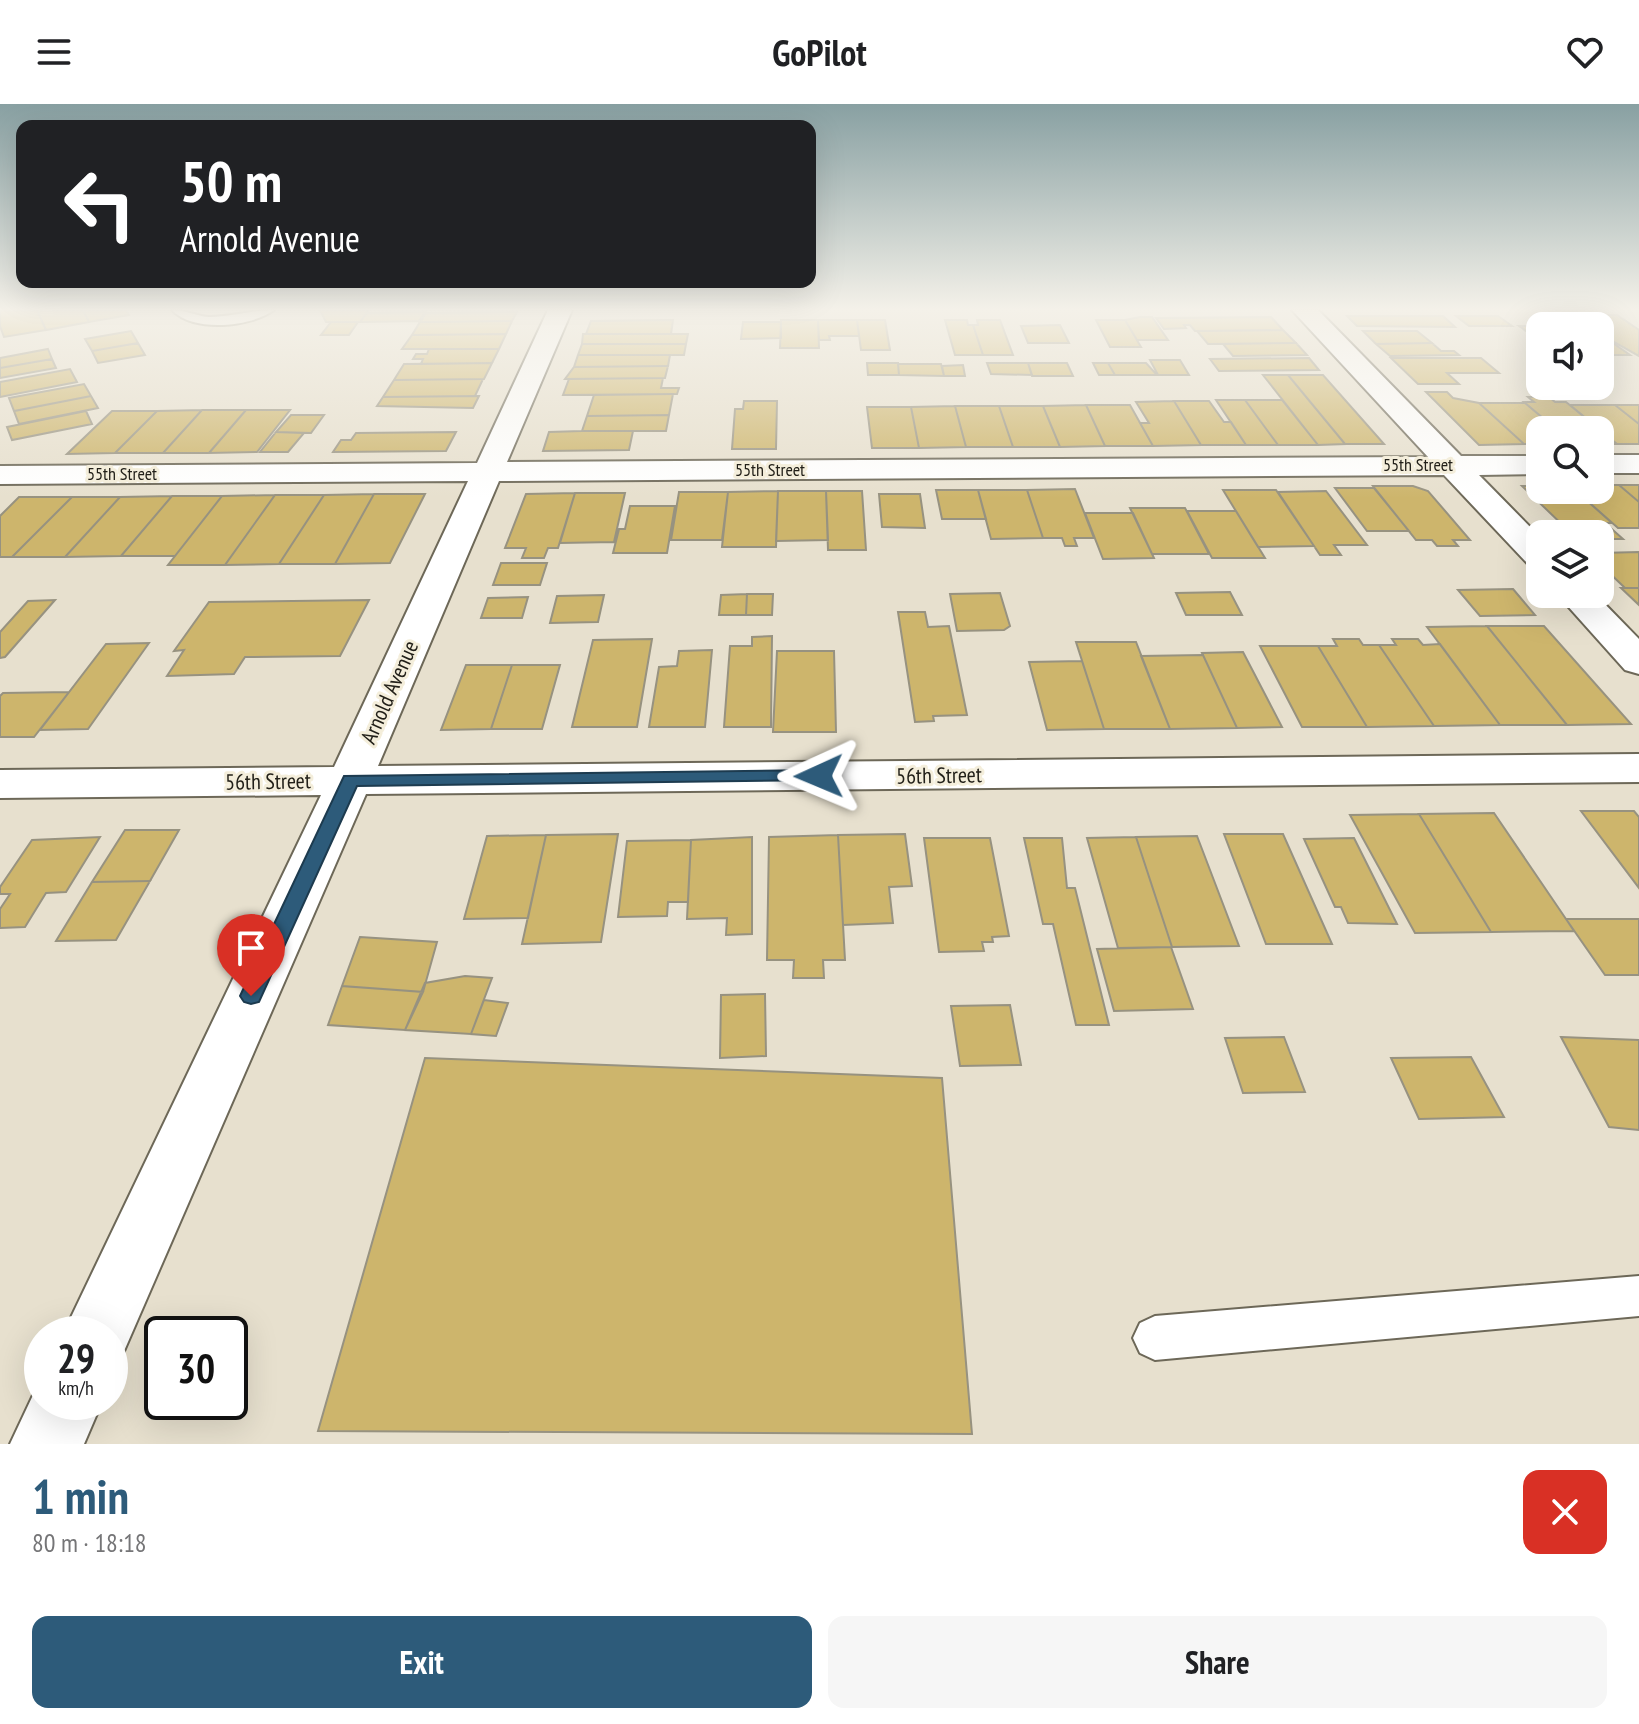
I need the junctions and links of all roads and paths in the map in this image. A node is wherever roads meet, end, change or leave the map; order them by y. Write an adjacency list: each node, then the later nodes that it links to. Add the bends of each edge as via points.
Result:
1 (531, 373): 7 (street, Arnold Avenue)
2 (1364, 373): 5 (street)
3 (1614, 464): 4 (street)
4 (1639, 464)
5 (1452, 465): 6 (street, 55th Street); 7 (street, 55th Street); 9 (street)
6 (1526, 465)
7 (486, 472): 8 (street, 55th Street); 13 (street, Arnold Avenue)
8 (0, 475)
9 (1526, 542)
10 (1588, 608): 11 (street)
11 (1639, 662)
12 (1639, 768): 13 (street, 56th Street)
13 (350, 780): 14 (street, 56th Street); 16 (street, Arnold Avenue)
14 (0, 784)
15 (1639, 1296): 17 (lane)
16 (105, 1316)
17 (1155, 1338)
18 (58, 1420): 19 (street)
19 (47, 1444)

